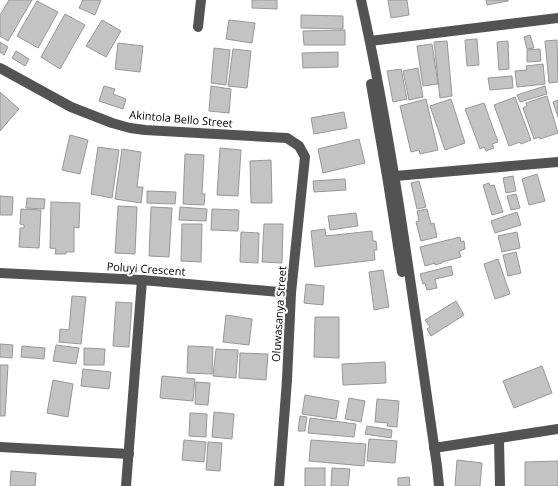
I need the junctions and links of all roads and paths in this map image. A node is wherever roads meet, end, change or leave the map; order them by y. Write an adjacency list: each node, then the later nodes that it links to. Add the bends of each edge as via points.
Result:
1 (201, 0): 5 (street)
2 (355, 0): 21 (street, via 388,182)
3 (361, 0): 6 (street)
4 (558, 18): 6 (street)
5 (198, 27)
6 (370, 42): 10 (street)
7 (0, 68): 8 (street, Akintola Bello Street, via 71,107 112,123 144,130 288,138)
8 (299, 146): 13 (street, Oluwasanya Street, via 305,157)
9 (558, 162): 10 (street)
10 (395, 176): 17 (street)
11 (0, 273): 12 (street, Poluyi Crescent)
12 (142, 280): 13 (street, Poluyi Crescent); 18 (street)
13 (291, 293): 20 (street, Oluwasanya Street)
14 (558, 429): 15 (street)
15 (499, 439): 17 (street); 23 (street)
16 (0, 448): 18 (street)
17 (434, 448): 22 (street)
18 (129, 454): 19 (street)
19 (126, 486)
20 (279, 486)
21 (432, 486)
22 (439, 486)
23 (500, 486)

